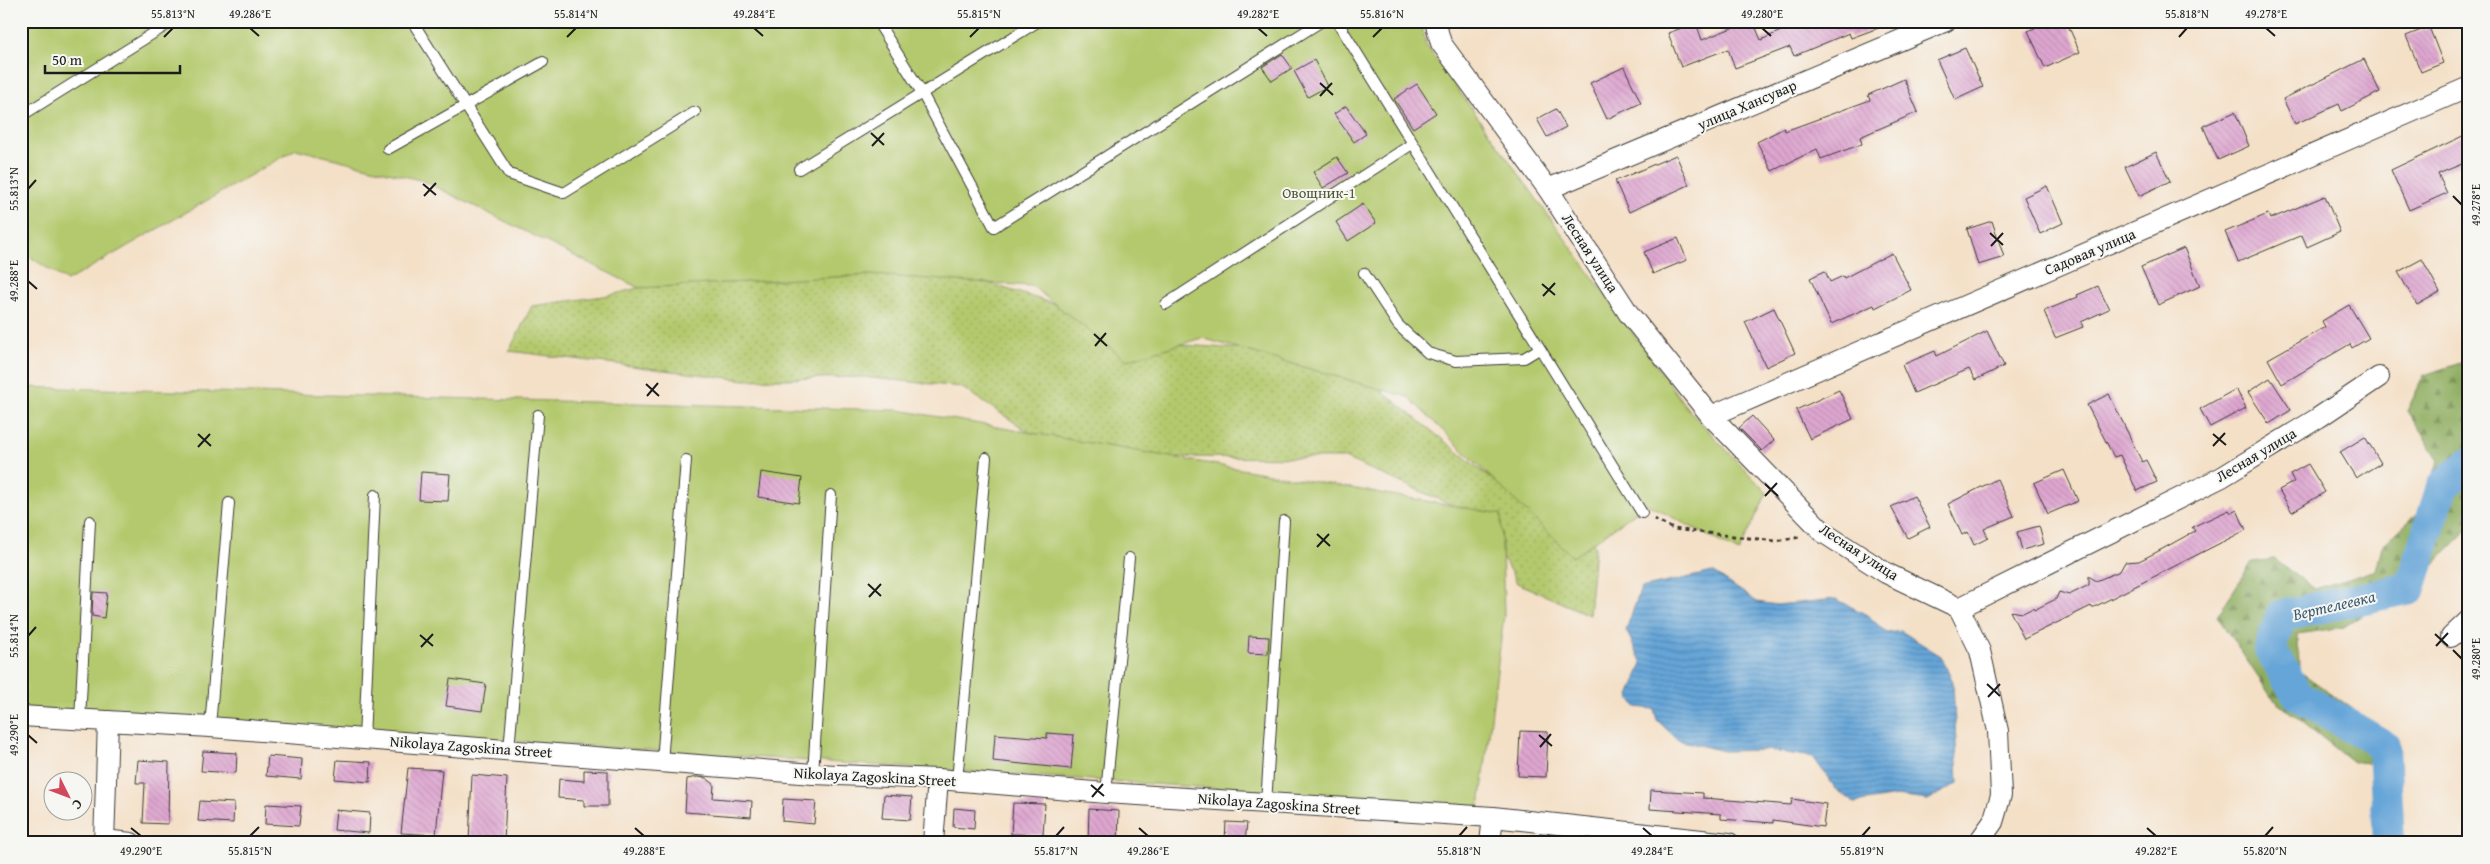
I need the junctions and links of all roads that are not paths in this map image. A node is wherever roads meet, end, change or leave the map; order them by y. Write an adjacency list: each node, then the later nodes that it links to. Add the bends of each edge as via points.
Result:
1 (173, 21): 14 (lane)
2 (412, 21): 12 (lane)
3 (877, 21): 11 (lane)
4 (1039, 21): 11 (lane)
5 (1322, 21): 11 (lane, via 994,227)
6 (1337, 21): 15 (lane)
7 (1434, 21): 18 (street, Лесная улица, via 1441,44)
8 (1946, 21): 18 (street, улица Хансувар)
9 (544, 62): 12 (lane)
10 (2469, 87): 24 (street, Садовая улица)
11 (922, 93): 17 (lane)
12 (466, 106): 13 (lane, via 509,174 564,192); 16 (lane)
13 (695, 112)
14 (21, 116)
15 (1412, 144): 20 (lane); 21 (lane)
16 (388, 149)
17 (799, 168)
18 (1548, 189): 24 (street, Лесная улица, via 1629,314)
19 (1364, 273): 21 (lane, via 1398,325 1428,352 1456,361 1524,358)
20 (1166, 304)
21 (1539, 349): 30 (lane)
22 (2379, 377): 34 (street, Лесная улица, via 2222,477)
23 (538, 415): 42 (lane)
24 (1712, 416): 34 (street, Лесная улица, via 1824,533 1886,573)
25 (986, 458): 45 (lane)
26 (686, 460): 43 (lane)
27 (375, 495): 41 (lane)
28 (831, 495): 44 (lane)
29 (229, 503): 40 (lane)
30 (1642, 513)
31 (90, 521): 38 (lane)
32 (1284, 521): 47 (lane)
33 (1130, 558): 46 (lane)
34 (1959, 608): 54 (street, via 1980,651 1998,731 2001,795 1993,822)
35 (2469, 620): 36 (street)
36 (2451, 637)
37 (21, 716): 38 (street, Nikolaya Zagoskina Street)
38 (80, 720): 39 (street, Nikolaya Zagoskina Street)
39 (108, 721): 40 (street, Nikolaya Zagoskina Street); 49 (street)
40 (210, 727): 41 (street, Nikolaya Zagoskina Street)
41 (364, 739): 42 (street, Nikolaya Zagoskina Street)
42 (509, 750): 43 (street, Nikolaya Zagoskina Street)
43 (662, 762): 44 (street, Nikolaya Zagoskina Street)
44 (813, 774): 45 (street, Nikolaya Zagoskina Street)
45 (948, 780): 46 (street, Nikolaya Zagoskina Street); 51 (street)
46 (1106, 793): 47 (street, Nikolaya Zagoskina Street)
47 (1266, 804): 48 (street, Nikolaya Zagoskina Street)
48 (1493, 817): 52 (street); 53 (street, Nikolaya Zagoskina Street)
49 (104, 842): 50 (street)
50 (131, 843)
51 (933, 843)
52 (1490, 843)
53 (1729, 843)
54 (1978, 843)

